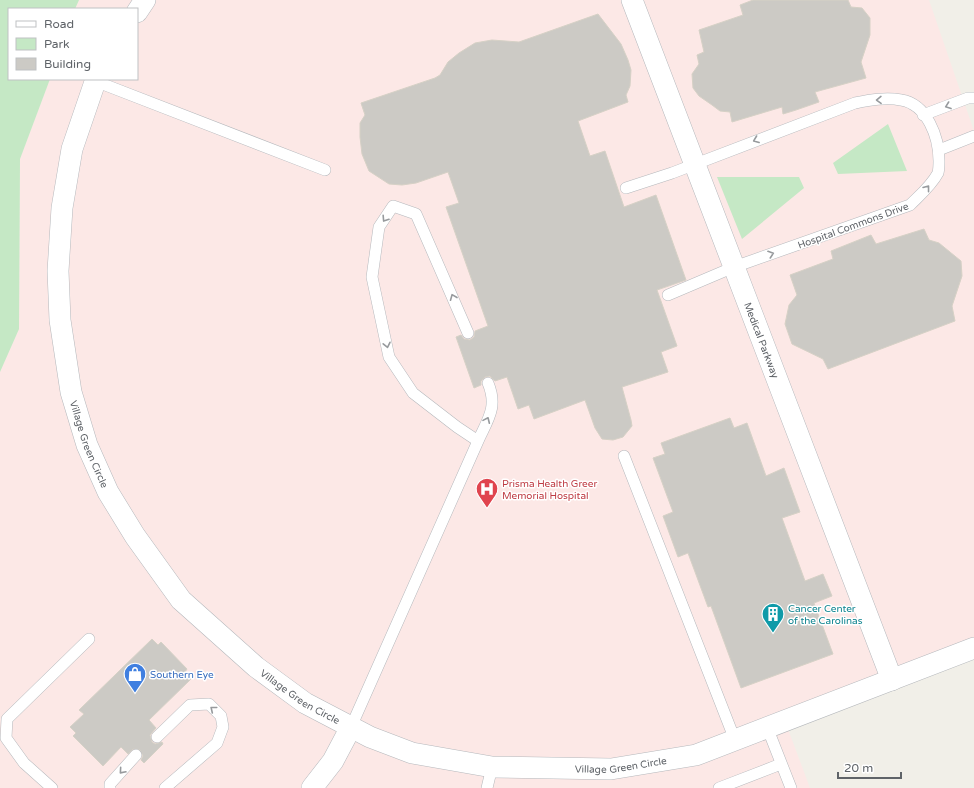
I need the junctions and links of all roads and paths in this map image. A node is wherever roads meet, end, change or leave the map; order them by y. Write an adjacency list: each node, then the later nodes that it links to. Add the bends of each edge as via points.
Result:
1 (145, 0): 3 (street)
2 (632, 0): 9 (street, Medical Parkway)
3 (138, 10)
4 (96, 80): 10 (lane); 21 (street, Village Green Circle, via 72,149 62,208 58,271 60,320 71,392 87,445 108,492 135,536 181,600 256,666 305,703)
5 (974, 98): 6 (lane, one-way to 6)
6 (923, 115): 8 (lane, Hospital Commons Drive, via 930,124); 9 (lane, Hospital Commons Drive, one-way to 9, via 918,108 902,100 876,99 855,103)
7 (974, 136): 8 (lane)
8 (939, 150): 12 (lane, Hospital Commons Drive, one-way to 8, via 910,205 926,190 939,171)
9 (695, 164): 11 (lane, Hospital Commons Drive); 12 (street, Medical Parkway)
10 (325, 170)
11 (626, 188)
12 (734, 267): 13 (lane, Hospital Commons Drive); 20 (street, Medical Parkway)
13 (668, 294)
14 (468, 333): 16 (lane, one-way to 16, via 416,214 393,206 379,227 372,277 389,356 413,393)
15 (488, 383): 16 (lane, one-way to 15, via 492,408 492,394)
16 (478, 441): 21 (lane)
17 (624, 456): 24 (lane)
18 (89, 639): 28 (lane, via 7,719 6,738 24,762)
19 (974, 648): 20 (street, Village Green Circle)
20 (892, 680): 22 (street, Village Green Circle)
21 (351, 728): 27 (street, Village Green Circle, via 412,753); 31 (street, via 332,761)
22 (767, 728): 24 (street, Village Green Circle); 26 (lane)
23 (157, 737): 30 (lane, one-way to 23, via 217,742 223,728 221,716 209,704 190,705)
24 (735, 740): 27 (street, Village Green Circle, via 696,755 611,769)
25 (136, 755): 29 (lane, one-way to 29, via 110,784)
26 (782, 764): 33 (lane); 34 (lane)
27 (492, 767): 32 (lane)
28 (52, 788)
29 (110, 788)
30 (165, 788)
31 (312, 788)
32 (486, 788)
33 (719, 788)
34 (791, 788)

